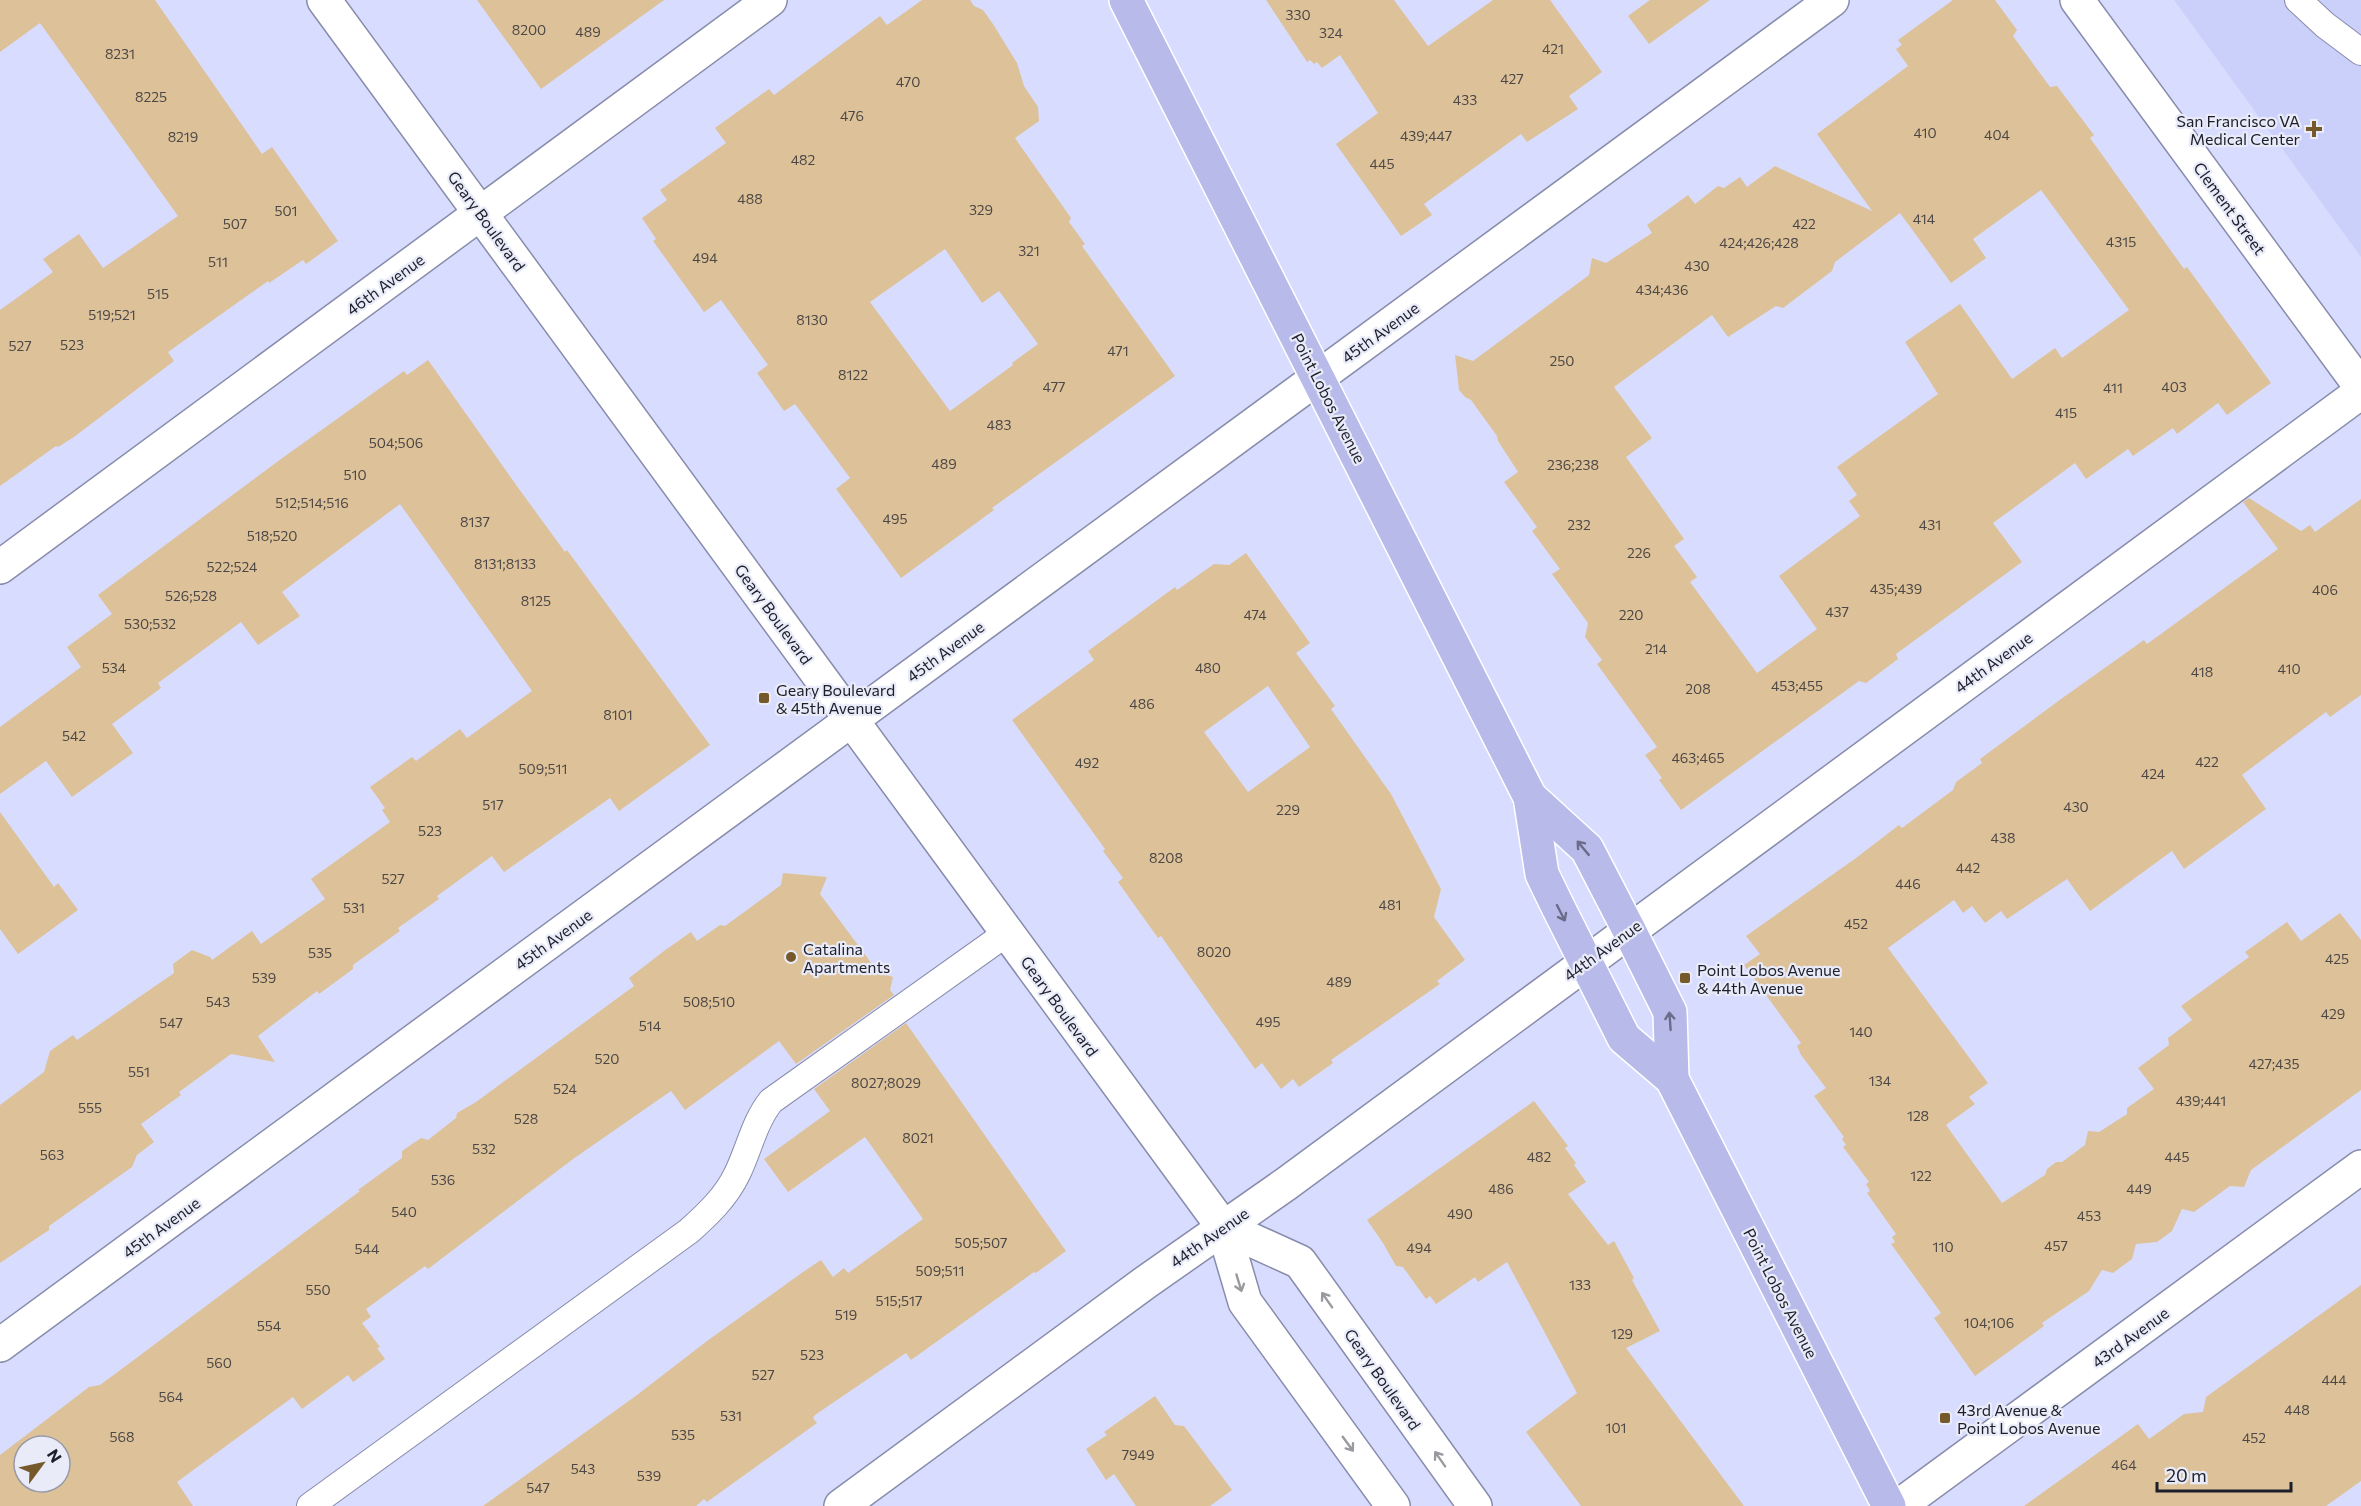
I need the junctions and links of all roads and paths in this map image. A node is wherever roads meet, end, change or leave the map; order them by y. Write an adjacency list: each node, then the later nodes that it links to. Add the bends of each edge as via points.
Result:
1 (324, 0): 8 (street, Geary Boulevard)
2 (770, 0): 8 (street, 46th Avenue)
3 (1126, 0): 9 (main road, Point Lobos Avenue)
4 (1832, 0): 9 (street, 45th Avenue)
5 (2077, 0): 10 (street, Clement Street)
6 (2298, 0): 7 (lane)
7 (2361, 52)
8 (481, 213): 12 (street, 46th Avenue); 13 (street, Geary Boulevard)
9 (1319, 377): 13 (street, 45th Avenue); 14 (main road, Point Lobos Avenue)
10 (2361, 387)
11 (2361, 392): 15 (street, 44th Avenue)
12 (0, 567)
13 (851, 720): 16 (street, Geary Boulevard); 21 (street, 45th Avenue)
14 (1530, 797): 15 (main road, Point Lobos Avenue, one-way to 14, via 1587,849); 17 (main road, Point Lobos Avenue, one-way to 17, via 1542,874)
15 (1629, 930): 17 (street, 44th Avenue); 18 (main road, Point Lobos Avenue, one-way to 15, via 1670,1012)
16 (1007, 933): 20 (street, Geary Boulevard); 22 (lane, via 771,1101 762,1112 727,1191 688,1231)
17 (1585, 962): 18 (main road, Point Lobos Avenue, via 1624,1038); 20 (street, 44th Avenue)
18 (1672, 1079): 26 (main road, Point Lobos Avenue)
19 (2361, 1167): 27 (street, 43rd Avenue)
20 (1223, 1227): 23 (street, 44th Avenue); 24 (street, Geary Boulevard, one-way to 24, via 1245,1302); 25 (street, Geary Boulevard, one-way to 20, via 1300,1262)
21 (0, 1345)
22 (310, 1506)
23 (841, 1506)
24 (1393, 1506)
25 (1474, 1506)
26 (1889, 1506)
27 (1899, 1506)

